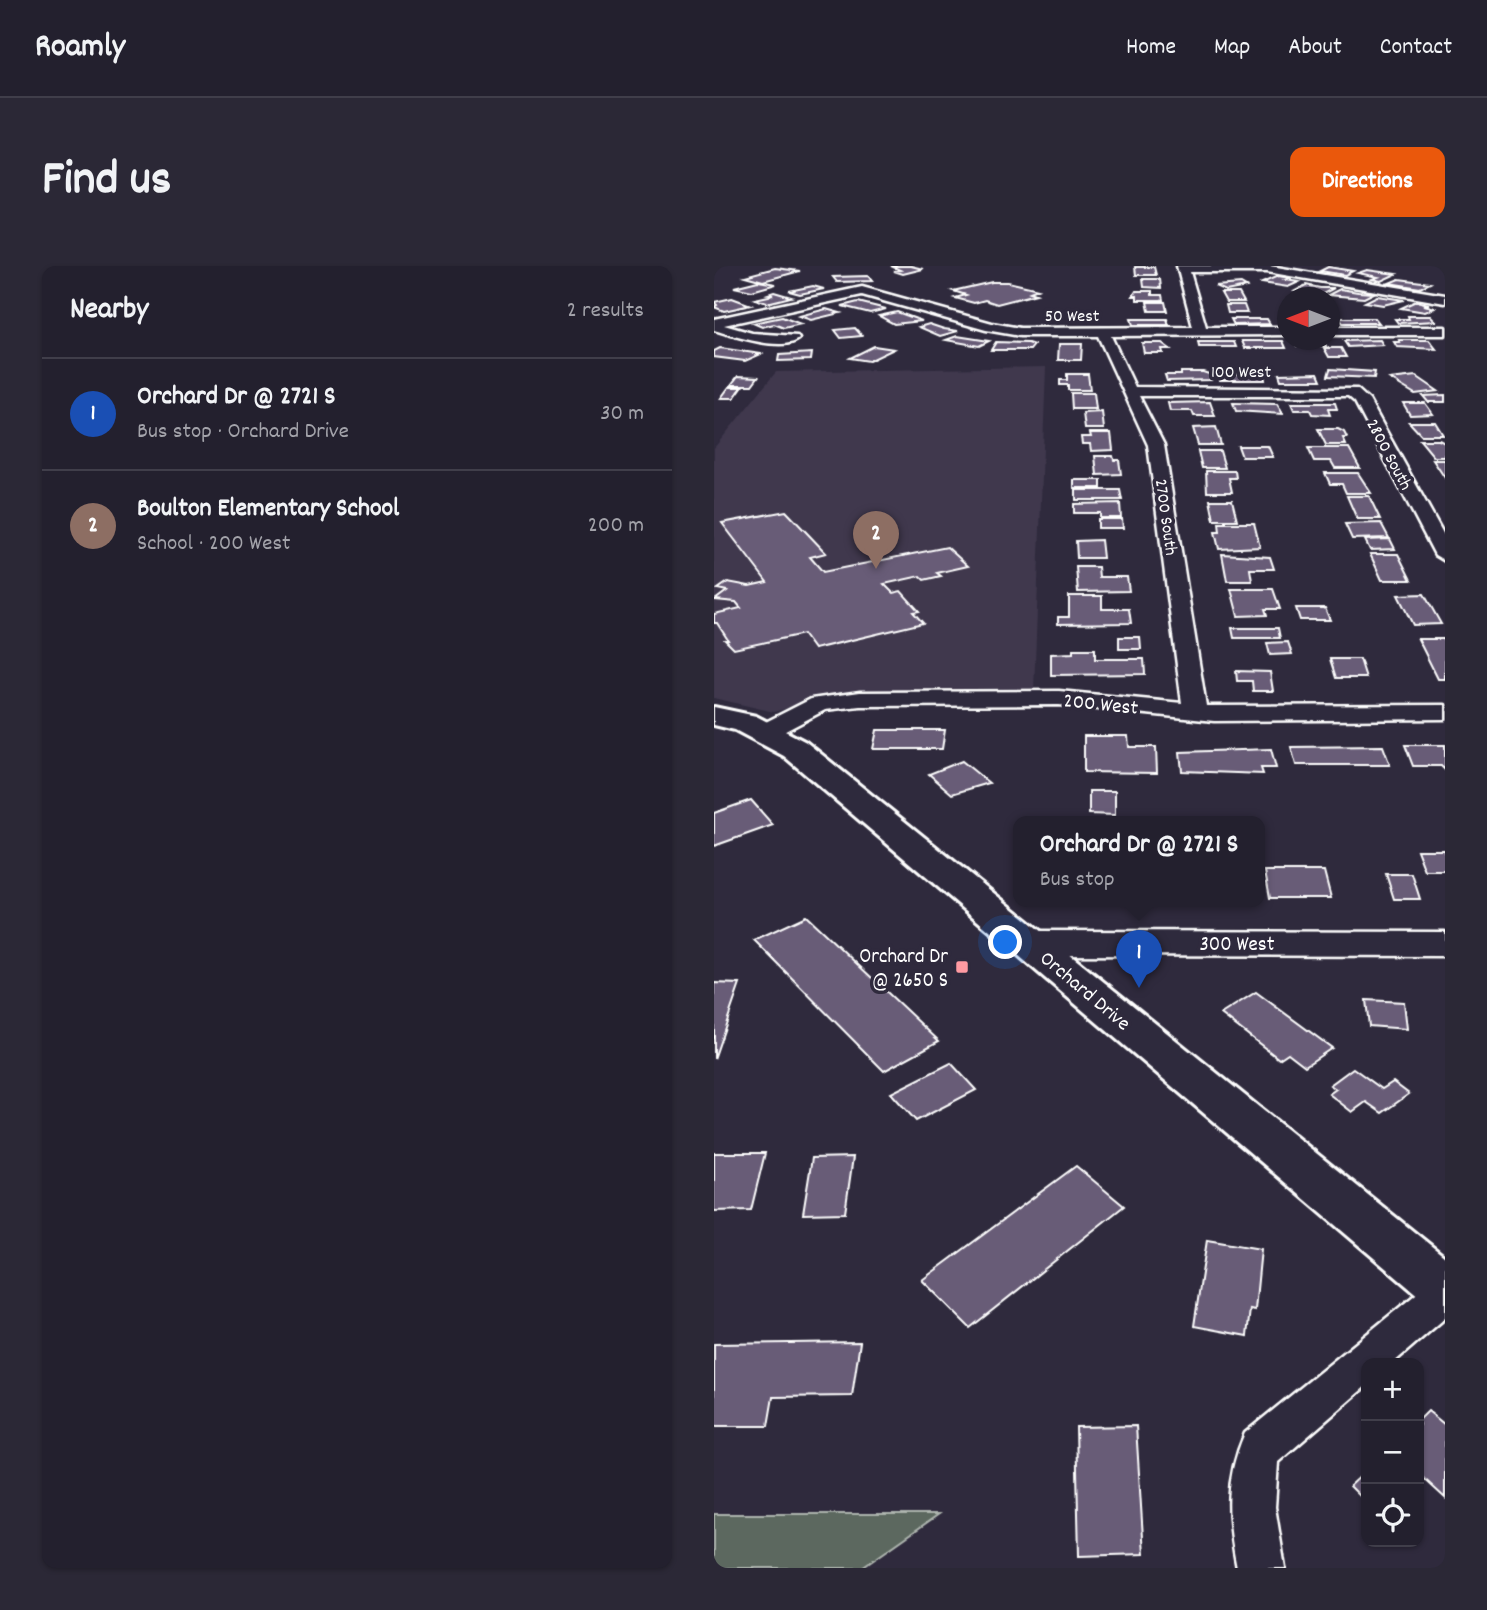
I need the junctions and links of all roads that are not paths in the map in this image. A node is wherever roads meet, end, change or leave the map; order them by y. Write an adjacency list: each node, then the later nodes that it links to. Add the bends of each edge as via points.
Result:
1 (1183, 267): 2 (street, via 1267,269); 8 (street)
2 (1445, 299)
3 (714, 324): 7 (street, 50 West, via 862,291 1004,330); 9 (street, via 751,337)
4 (1277, 331): 8 (street, 50 West)
5 (1340, 331): 6 (street)
6 (1445, 331)
7 (1104, 332): 8 (street, 50 West); 10 (street, 2700 South)
8 (1201, 332)
9 (792, 339)
10 (1131, 391): 11 (street, 100 West); 14 (street, 2700 South, via 1156,445)
11 (1352, 392): 12 (street, 2800 South, via 1362,400)
12 (1445, 555)
13 (1445, 712): 14 (street, 200 West)
14 (1195, 713): 16 (street, 200 West, via 1073,698 860,699 819,704)
15 (714, 716): 16 (main road, Orchard Drive)
16 (765, 732): 17 (main road, Orchard Drive, via 795,749)
17 (1029, 943): 18 (street, 300 West); 19 (main road, Orchard Drive)
18 (1445, 944)
19 (1445, 1287)
20 (1445, 1294): 21 (street, via 1261,1448 1253,1481)
21 (1261, 1568)

